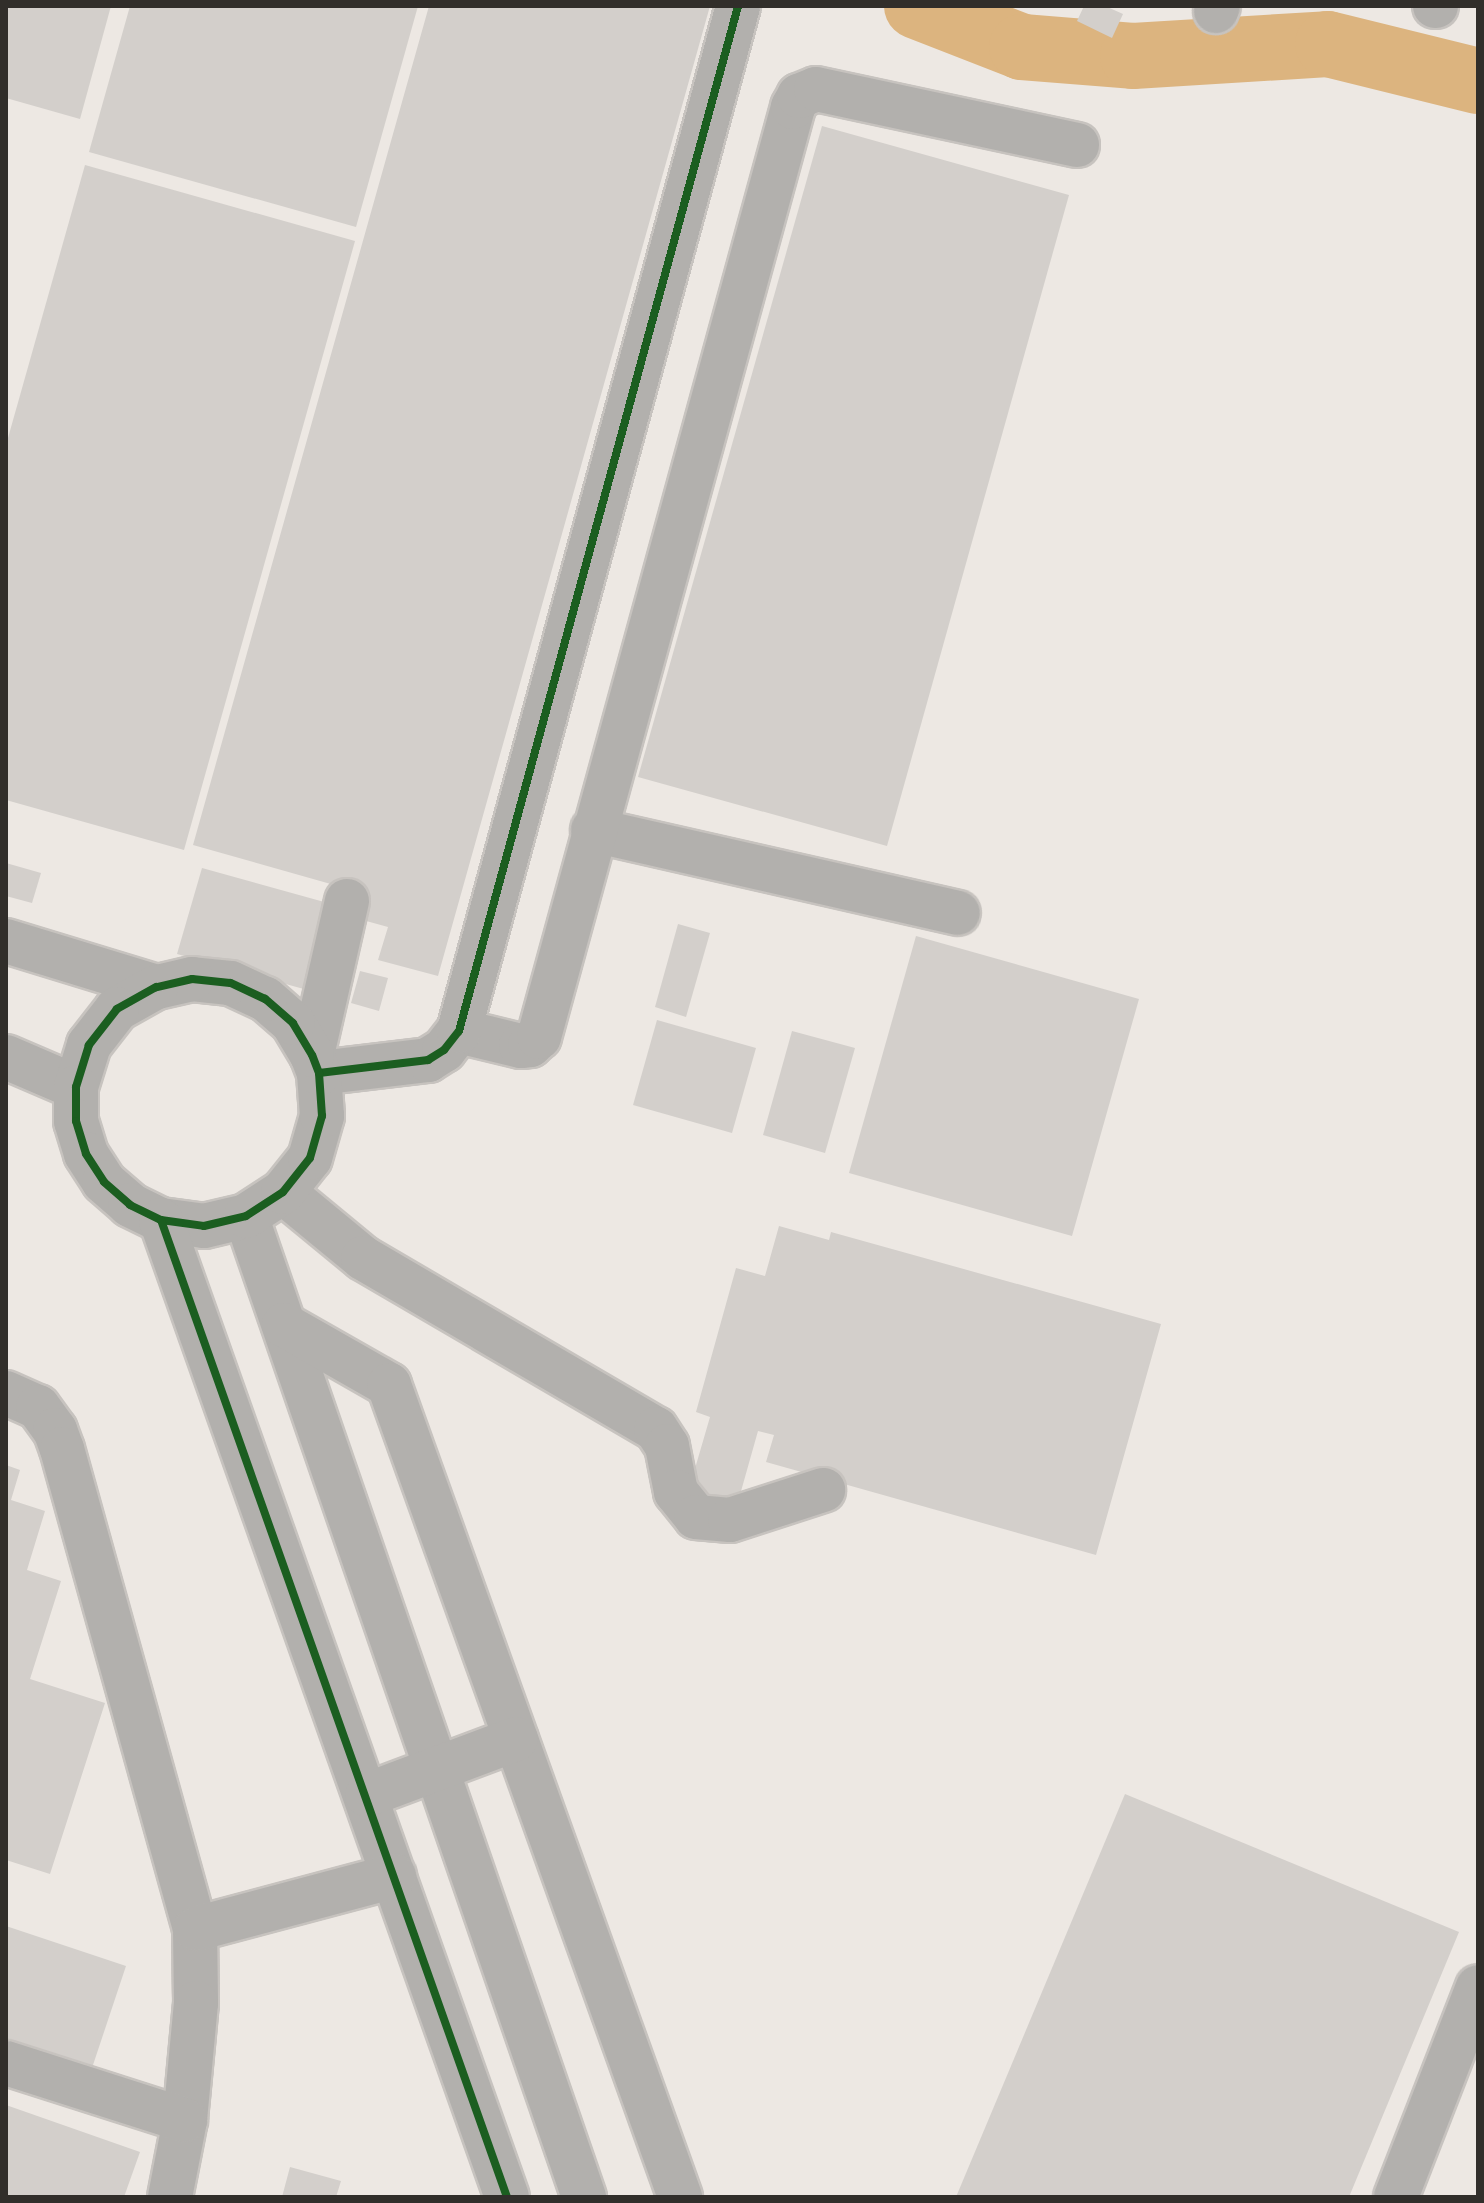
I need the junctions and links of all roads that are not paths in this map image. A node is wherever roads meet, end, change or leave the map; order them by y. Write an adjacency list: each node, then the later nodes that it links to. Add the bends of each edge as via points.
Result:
1 (738, 6): 8 (street)
2 (1077, 145): 3 (street, via 816,89 799,96)
3 (593, 830): 5 (street); 8 (street, via 539,1037 521,1046)
4 (347, 901): 10 (street)
5 (958, 913)
6 (6, 941): 7 (street)
7 (156, 987): 10 (street, via 192,979 230,983 265,999 293,1023); 11 (street, via 117,1009 89,1045)
8 (459, 1031): 10 (street, via 428,1060)
9 (6, 1057): 11 (street)
10 (316, 1064): 12 (street, via 322,1116 310,1158)
11 (76, 1087): 14 (street, via 76,1121 86,1154 104,1182 130,1205)
12 (283, 1192): 13 (street); 17 (street, via 363,1258 656,1429 667,1446 676,1492 696,1517 730,1520)
13 (246, 1216): 14 (street, via 204,1226); 15 (street)
14 (161, 1220): 20 (street)
15 (284, 1325): 18 (street, via 389,1385); 19 (street)
16 (6, 1393): 22 (street, via 38,1407 62,1449)
17 (823, 1490)
18 (516, 1739): 19 (street); 29 (street)
19 (437, 1770): 20 (street); 28 (street)
20 (367, 1795): 21 (street)
21 (394, 1876): 22 (street); 27 (street)
22 (195, 1929): 25 (street, via 196,2003)
23 (1478, 1987): 30 (street)
24 (6, 2063): 25 (street)
25 (185, 2120): 26 (street)
26 (170, 2197)
27 (507, 2197)
28 (584, 2197)
29 (680, 2197)
30 (1396, 2197)

